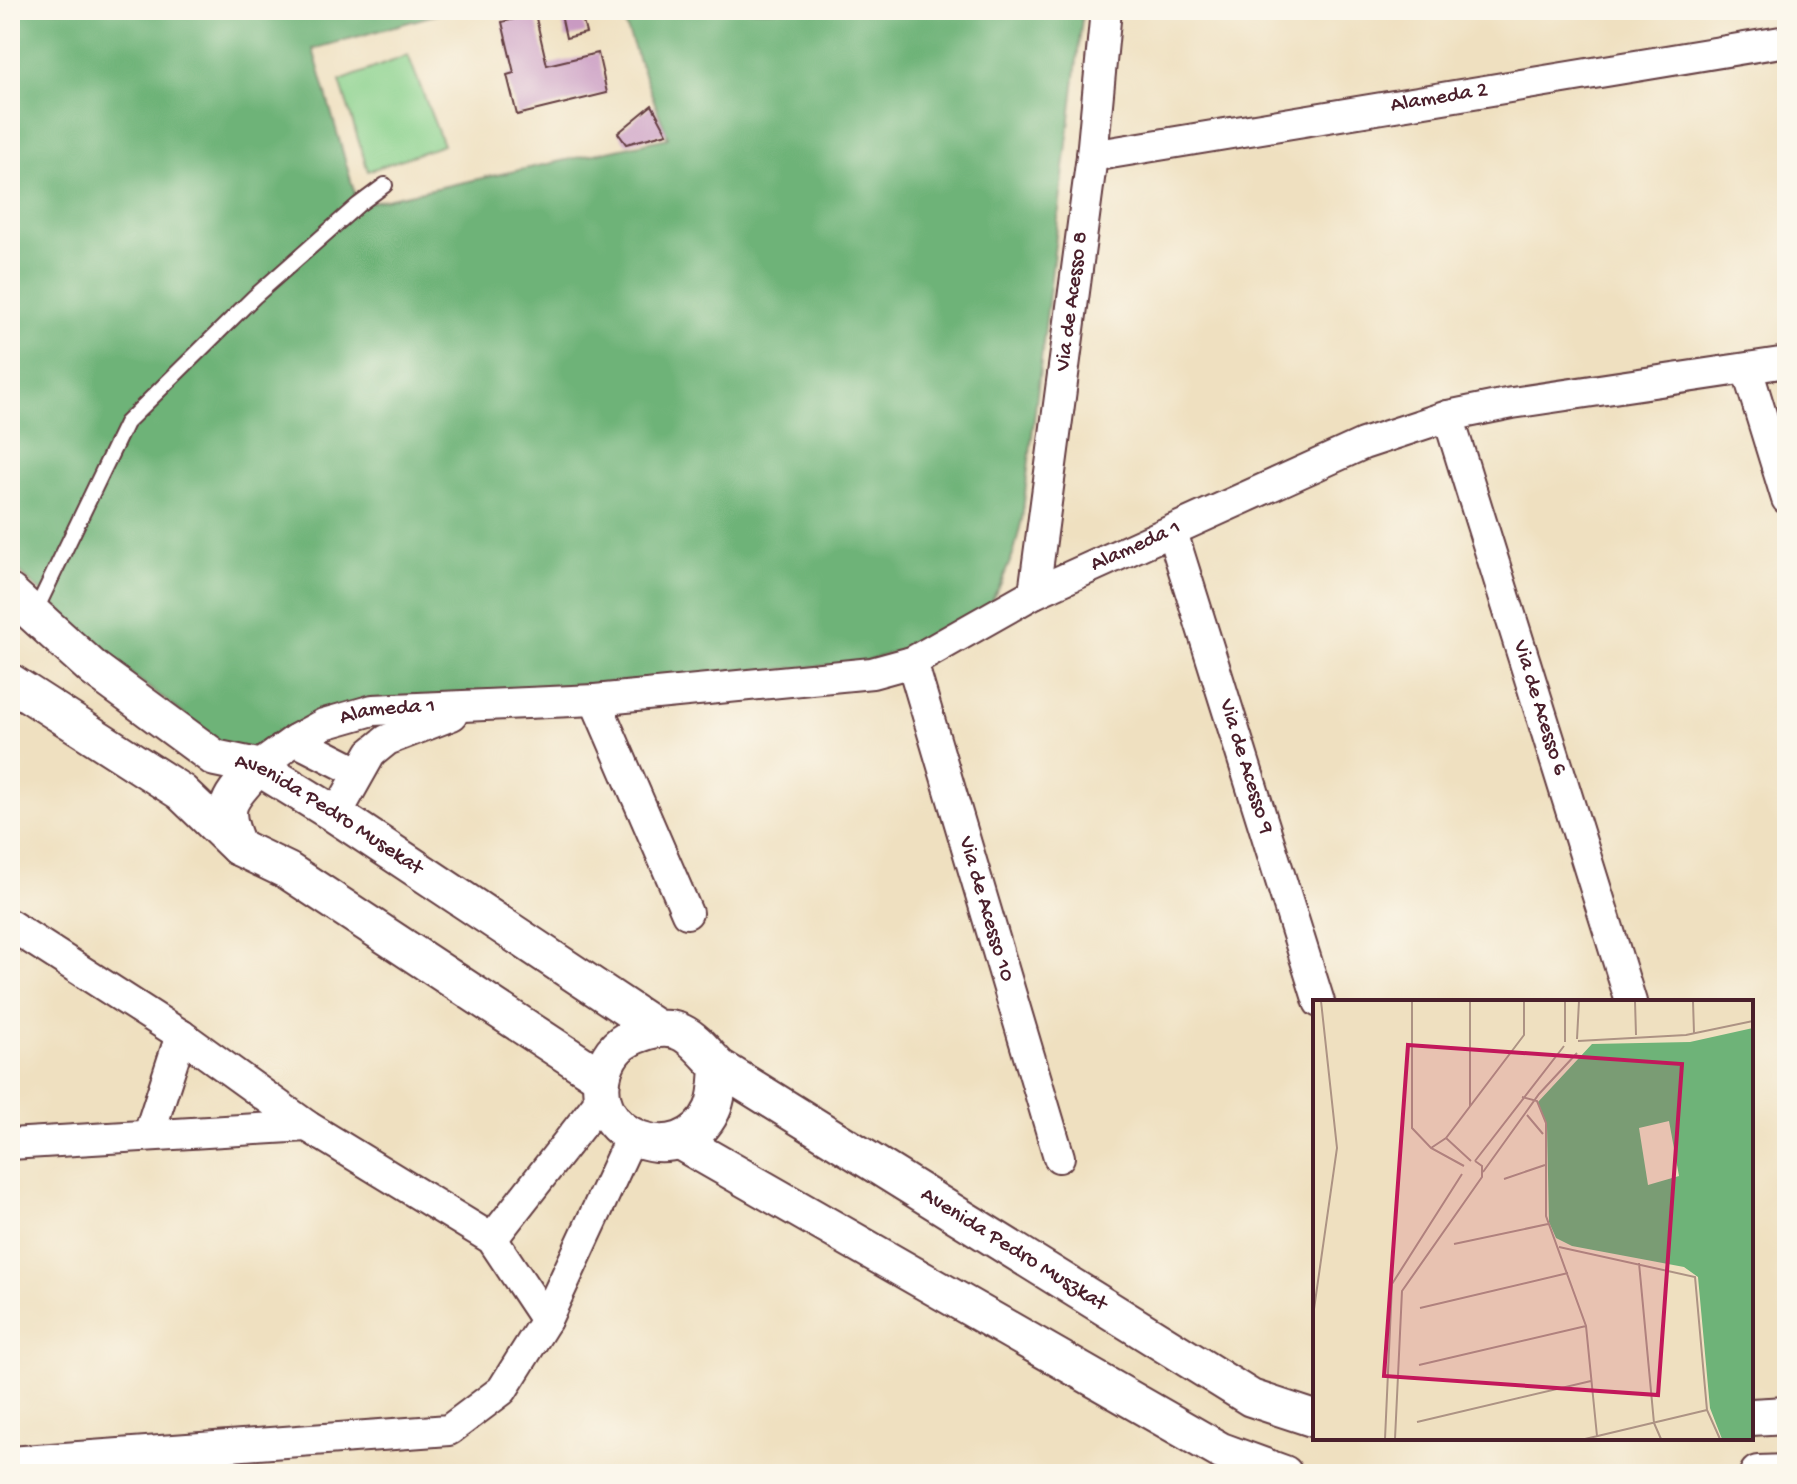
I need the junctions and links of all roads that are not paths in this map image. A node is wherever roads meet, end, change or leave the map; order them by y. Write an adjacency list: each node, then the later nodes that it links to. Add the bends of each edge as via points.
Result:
1 (1106, 10): 3 (street, Via de Acesso 8)
2 (1787, 41): 3 (street, Alameda 2)
3 (1092, 156): 10 (street, Via de Acesso 8)
4 (385, 185): 11 (lane, via 254,297 126,423)
5 (1787, 362): 6 (street, Alameda 1)
6 (1747, 369): 7 (street, Alameda 1); 8 (street)
7 (1448, 416): 9 (street, Alameda 1, via 1363,444); 24 (street, Via de Acesso 6)
8 (1787, 499)
9 (1172, 532): 10 (street, Alameda 1); 23 (street, Via de Acesso 9)
10 (1034, 593): 12 (street, Alameda 1)
11 (22, 603): 17 (street, Avenida Pedro Musekat, via 94,669 215,758)
12 (912, 662): 14 (street, Alameda 1, via 872,673); 34 (street, Via de Acesso 10)
13 (10, 682): 20 (street, via 181,792)
14 (595, 700): 15 (street, Alameda 1); 21 (street)
15 (484, 704): 16 (street, Alameda 1, via 373,710 324,724); 18 (street, Alameda 1, via 387,740)
16 (295, 740): 17 (street, Alameda 1); 18 (street)
17 (258, 767): 19 (street, Avenida Pedro Musekat); 20 (street, via 232,797 226,820)
18 (358, 772): 19 (street, Alameda 1)
19 (336, 815): 25 (street, Avenida Pedro Musekat)
20 (238, 847): 28 (street, via 288,871)
21 (687, 913)
22 (10, 925): 26 (street)
23 (1318, 1000)
24 (1630, 1000)
25 (656, 1028): 27 (street, via 688,1035); 28 (street, via 625,1039 614,1050)
26 (181, 1035): 29 (street); 30 (street)
27 (719, 1067): 32 (street, via 714,1107 700,1127); 39 (street, Avenida Pedro Muszkat, via 1251,1398)
28 (602, 1088): 31 (street, via 609,1113); 35 (street)
29 (307, 1126): 30 (street); 35 (street)
30 (149, 1134): 33 (street)
31 (631, 1137): 32 (street); 36 (street)
32 (679, 1141): 42 (street, via 1221,1451)
33 (10, 1144)
34 (1059, 1157)
35 (492, 1239): 36 (street)
36 (546, 1320): 40 (street, via 502,1390 449,1430)
37 (1787, 1415): 38 (street)
38 (1753, 1417)
39 (1313, 1418)
40 (10, 1462)
41 (1787, 1473): 43 (street)
42 (1284, 1474)
43 (1758, 1474)

